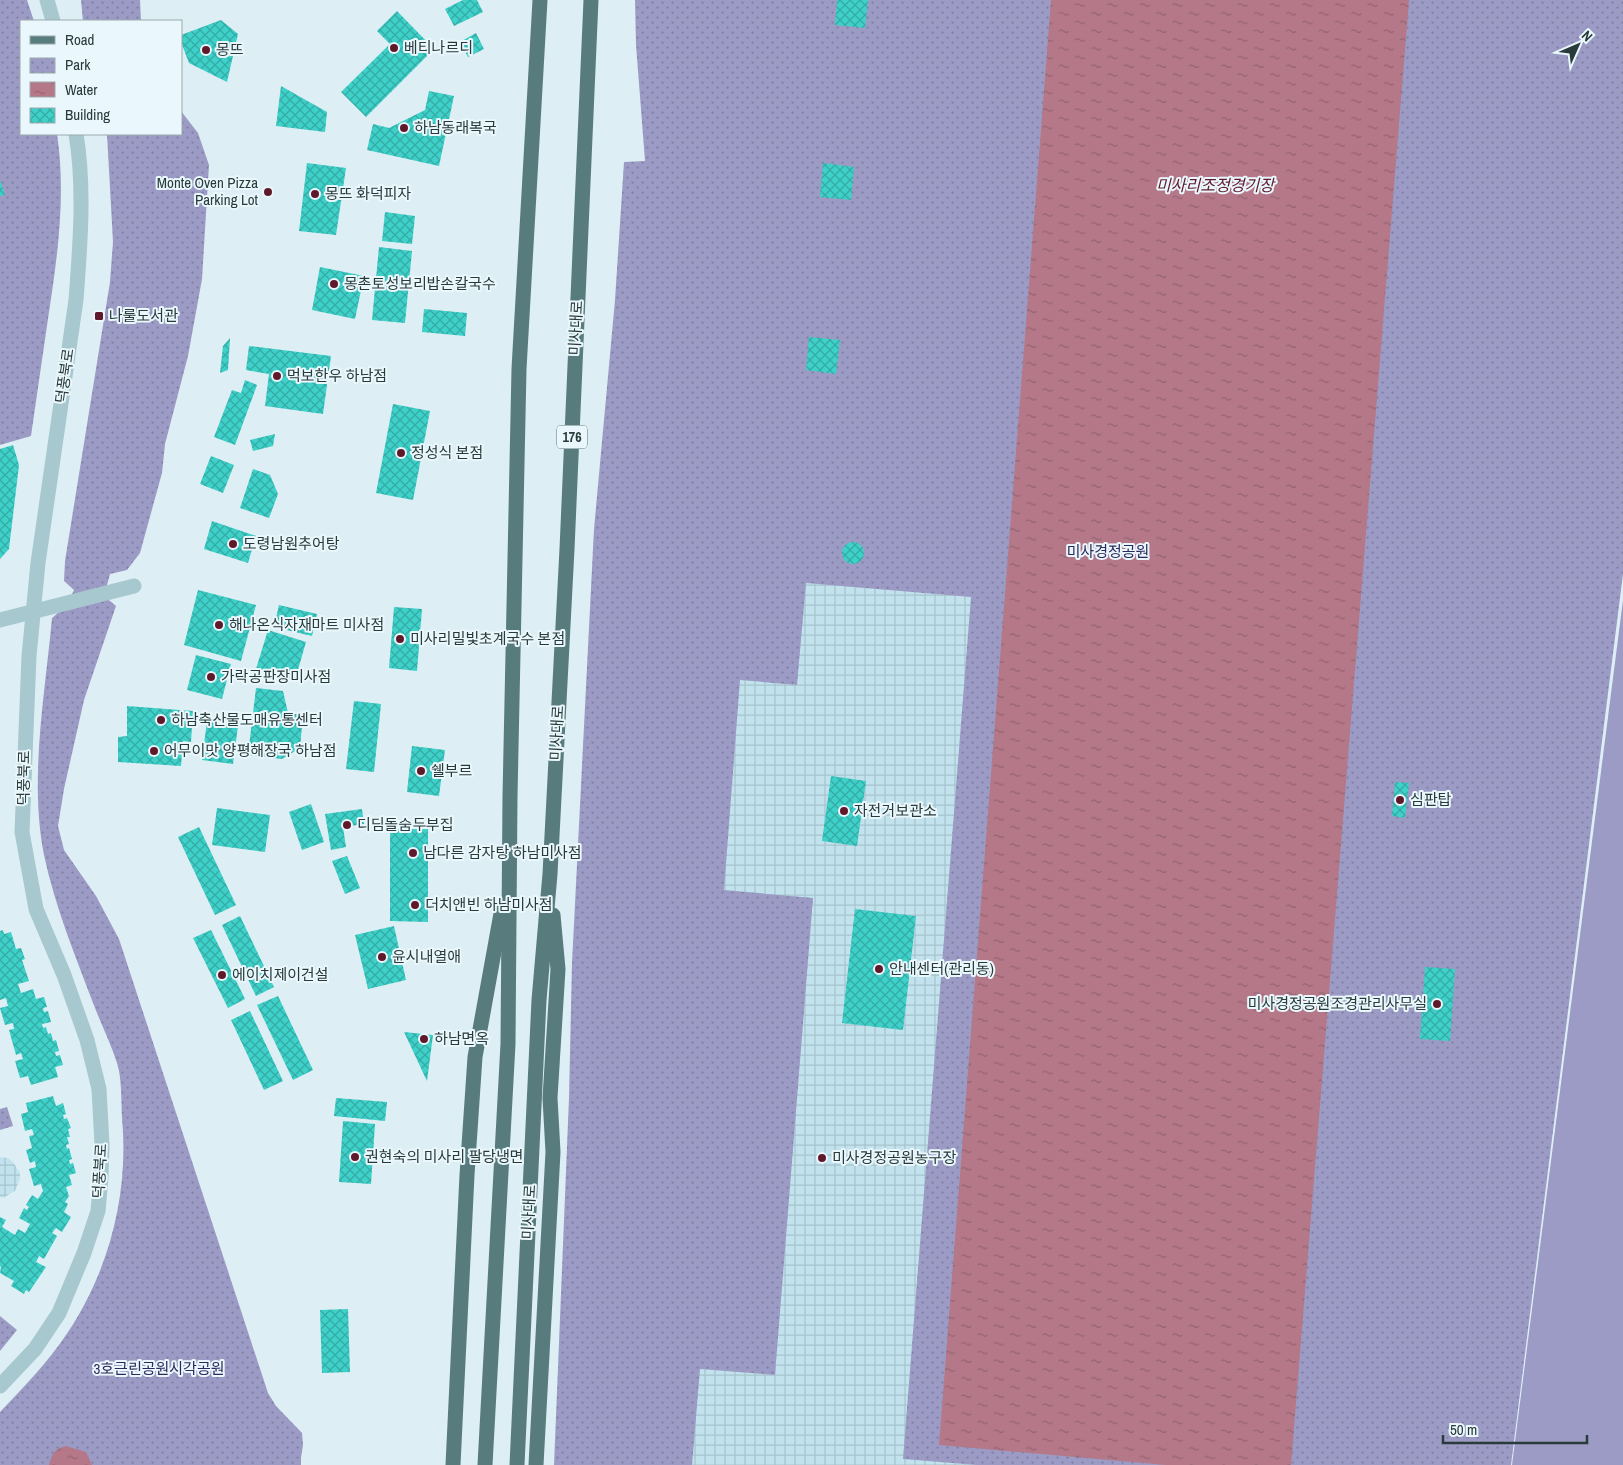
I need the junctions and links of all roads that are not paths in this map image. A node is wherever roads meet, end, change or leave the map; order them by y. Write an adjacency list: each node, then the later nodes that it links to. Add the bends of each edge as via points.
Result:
1 (47, 0): 4 (street)
2 (540, 0): 9 (main road, 미사대로, via 519,369)
3 (591, 0): 10 (main road, 미사대로 / 176)
4 (53, 20)
5 (76, 135): 7 (street, 덕풍북로, via 80,234 76,300)
6 (134, 586): 7 (street)
7 (34, 610): 8 (street); 11 (street, 덕풍북로, via 29,656 22,832 36,909 84,1031 99,1089 101,1169 98,1211 59,1313 35,1349)
8 (0, 620)
9 (508, 870): 12 (main road, via 474,1057); 13 (main road, 미사대로, via 508,1044)
10 (550, 874): 14 (main road, 미사대로 / 176, via 539,1000); 15 (main road, via 558,969 550,1098 553,1152)
11 (0, 1386)
12 (453, 1465)
13 (485, 1465)
14 (517, 1465)
15 (536, 1465)

